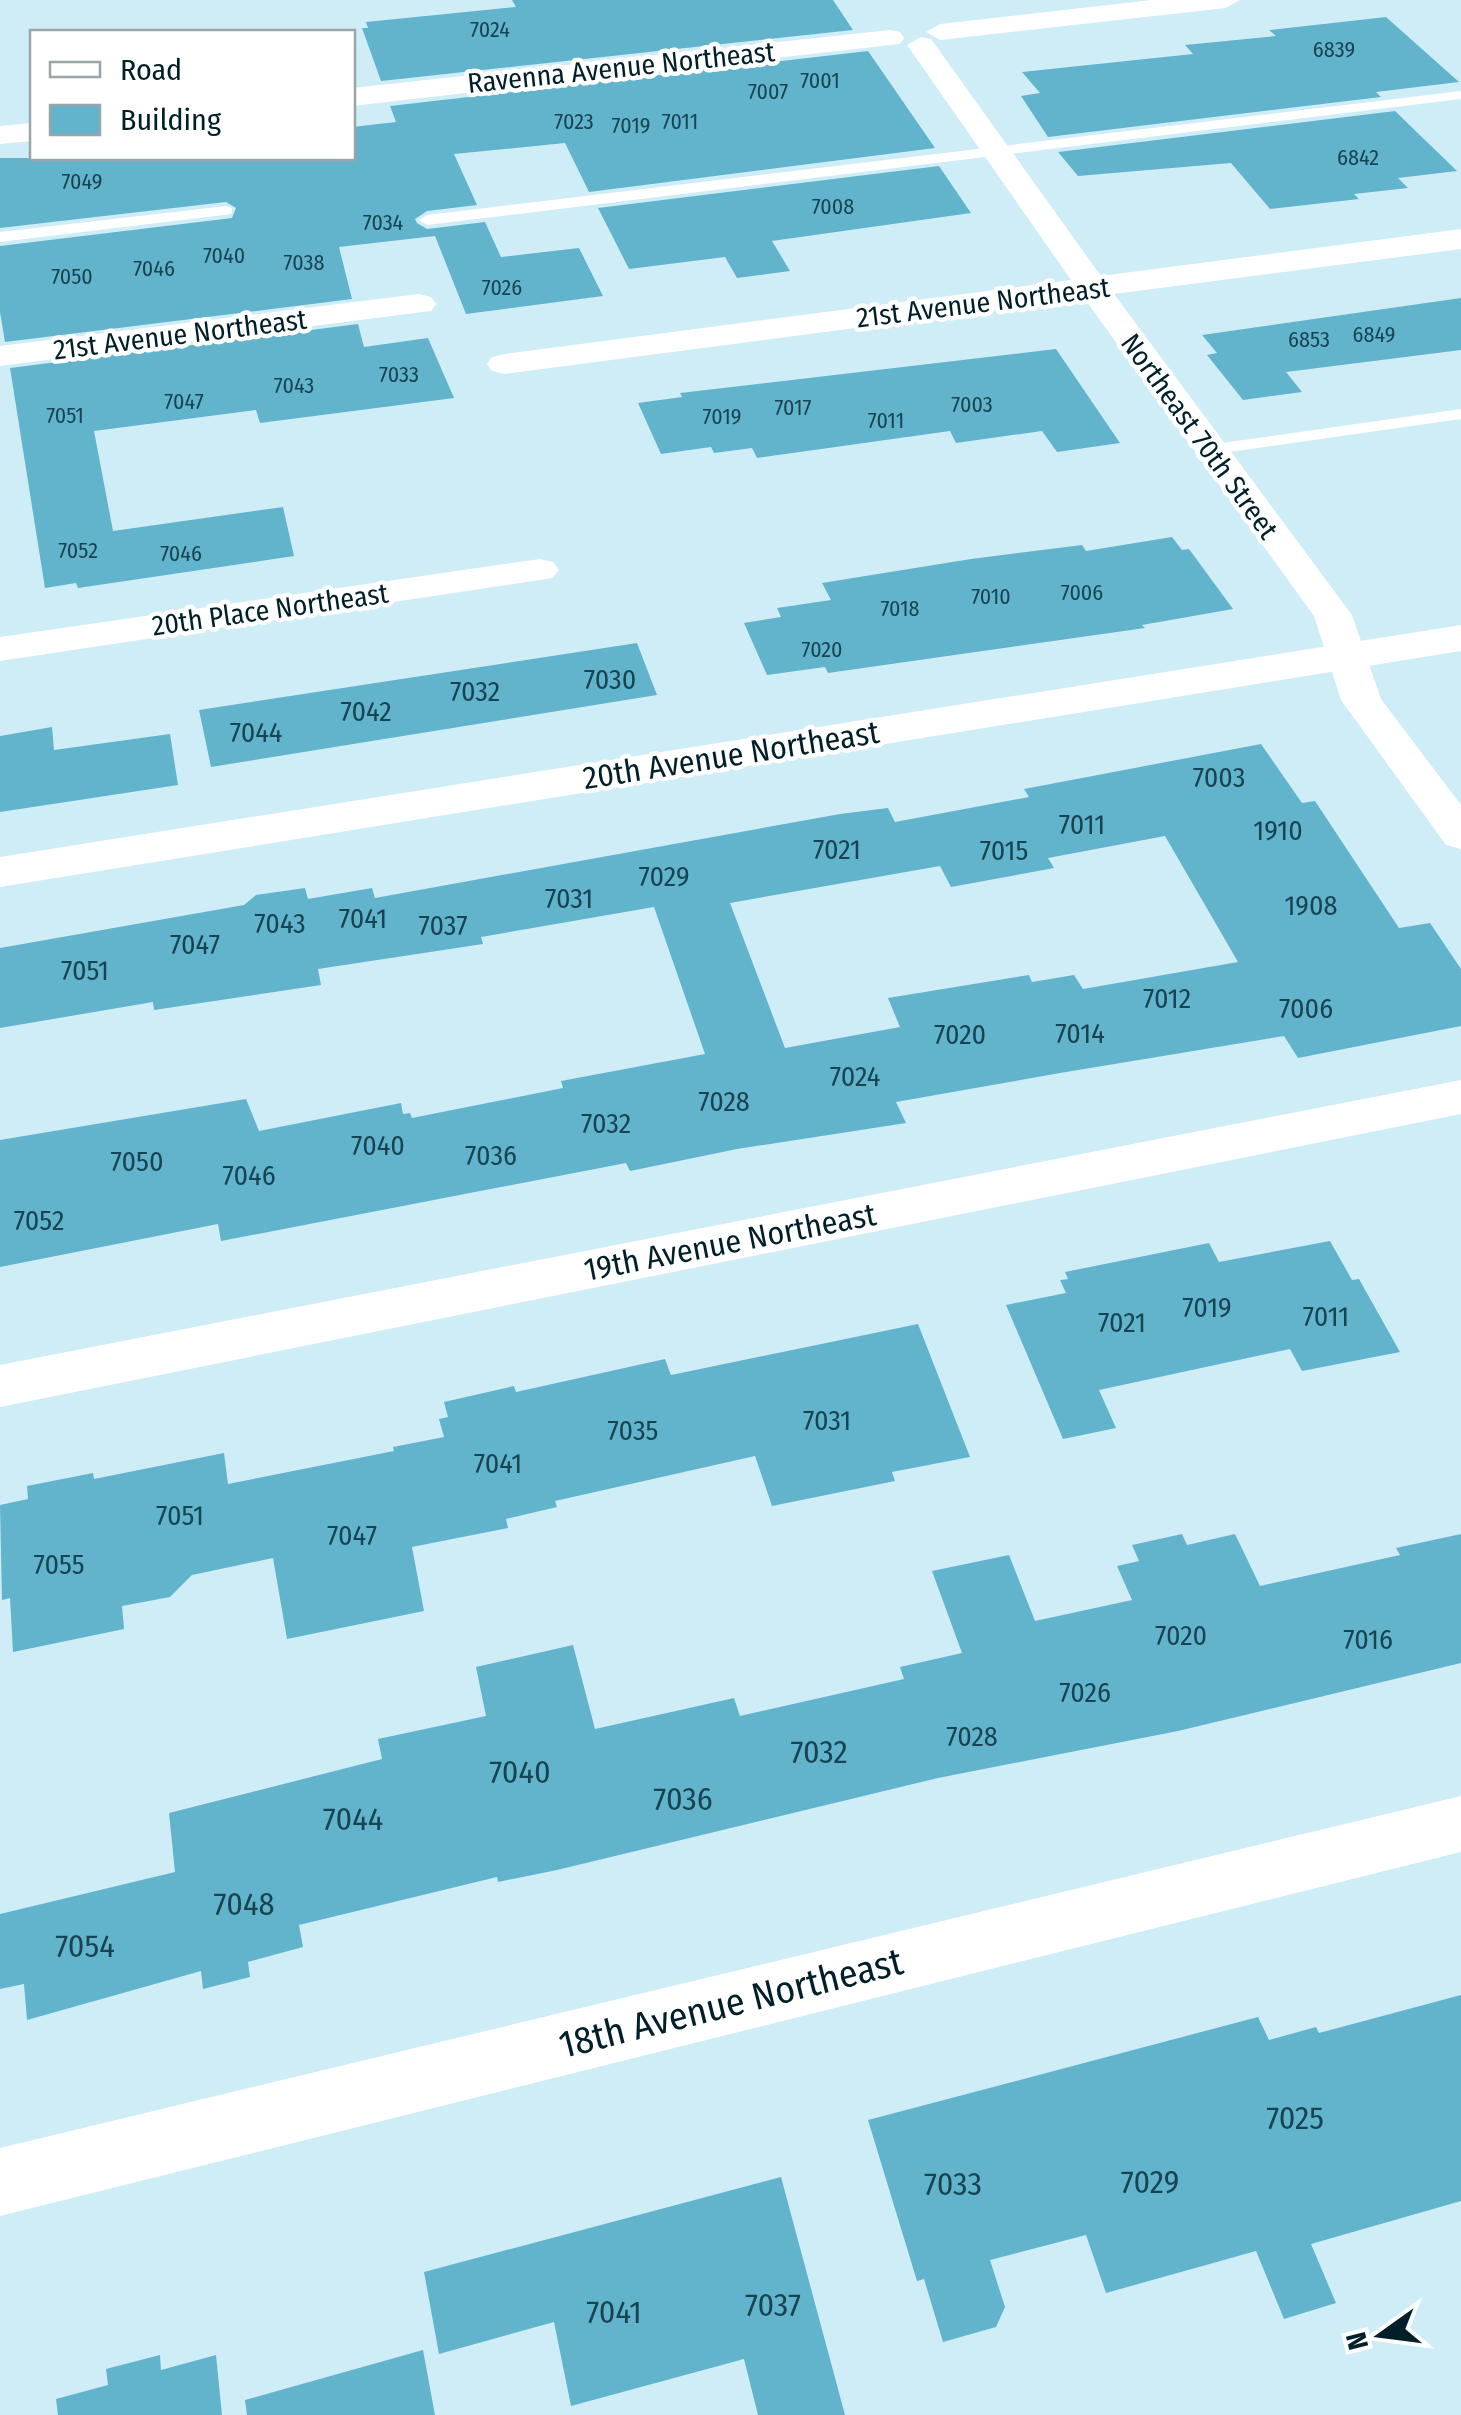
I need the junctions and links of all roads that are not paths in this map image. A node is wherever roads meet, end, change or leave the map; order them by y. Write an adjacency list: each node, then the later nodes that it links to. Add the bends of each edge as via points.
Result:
1 (1226, 0): 2 (street, Ravenna Avenue Northeast)
2 (910, 30): 3 (street, Ravenna Avenue Northeast); 7 (street, Northeast 70th Street)
3 (355, 96)
4 (1461, 96): 7 (lane)
5 (30, 132): 6 (street)
6 (0, 135)
7 (996, 153): 9 (lane); 12 (street, Northeast 70th Street)
8 (226, 211): 10 (lane)
9 (427, 220)
10 (0, 236)
11 (1461, 239): 12 (street, 21st Avenue Northeast)
12 (1093, 288): 15 (street, 21st Avenue Northeast); 17 (street, Northeast 70th Street)
13 (419, 304): 14 (street, 21st Avenue Northeast)
14 (0, 356)
15 (504, 364)
16 (1461, 414): 17 (lane)
17 (1208, 450): 21 (street, Northeast 70th Street, via 1333,615)
18 (540, 570): 20 (street, 20th Place Northeast)
19 (1461, 638): 21 (street, 20th Avenue Northeast)
20 (0, 648)
21 (1346, 656): 22 (street, Northeast 70th Street, via 1361,700); 23 (street, 20th Avenue Northeast)
22 (1461, 835)
23 (0, 872)
24 (1461, 1097): 25 (street, 19th Avenue Northeast)
25 (0, 1386)
26 (1461, 1824): 27 (street, 18th Avenue Northeast)
27 (0, 2182)

